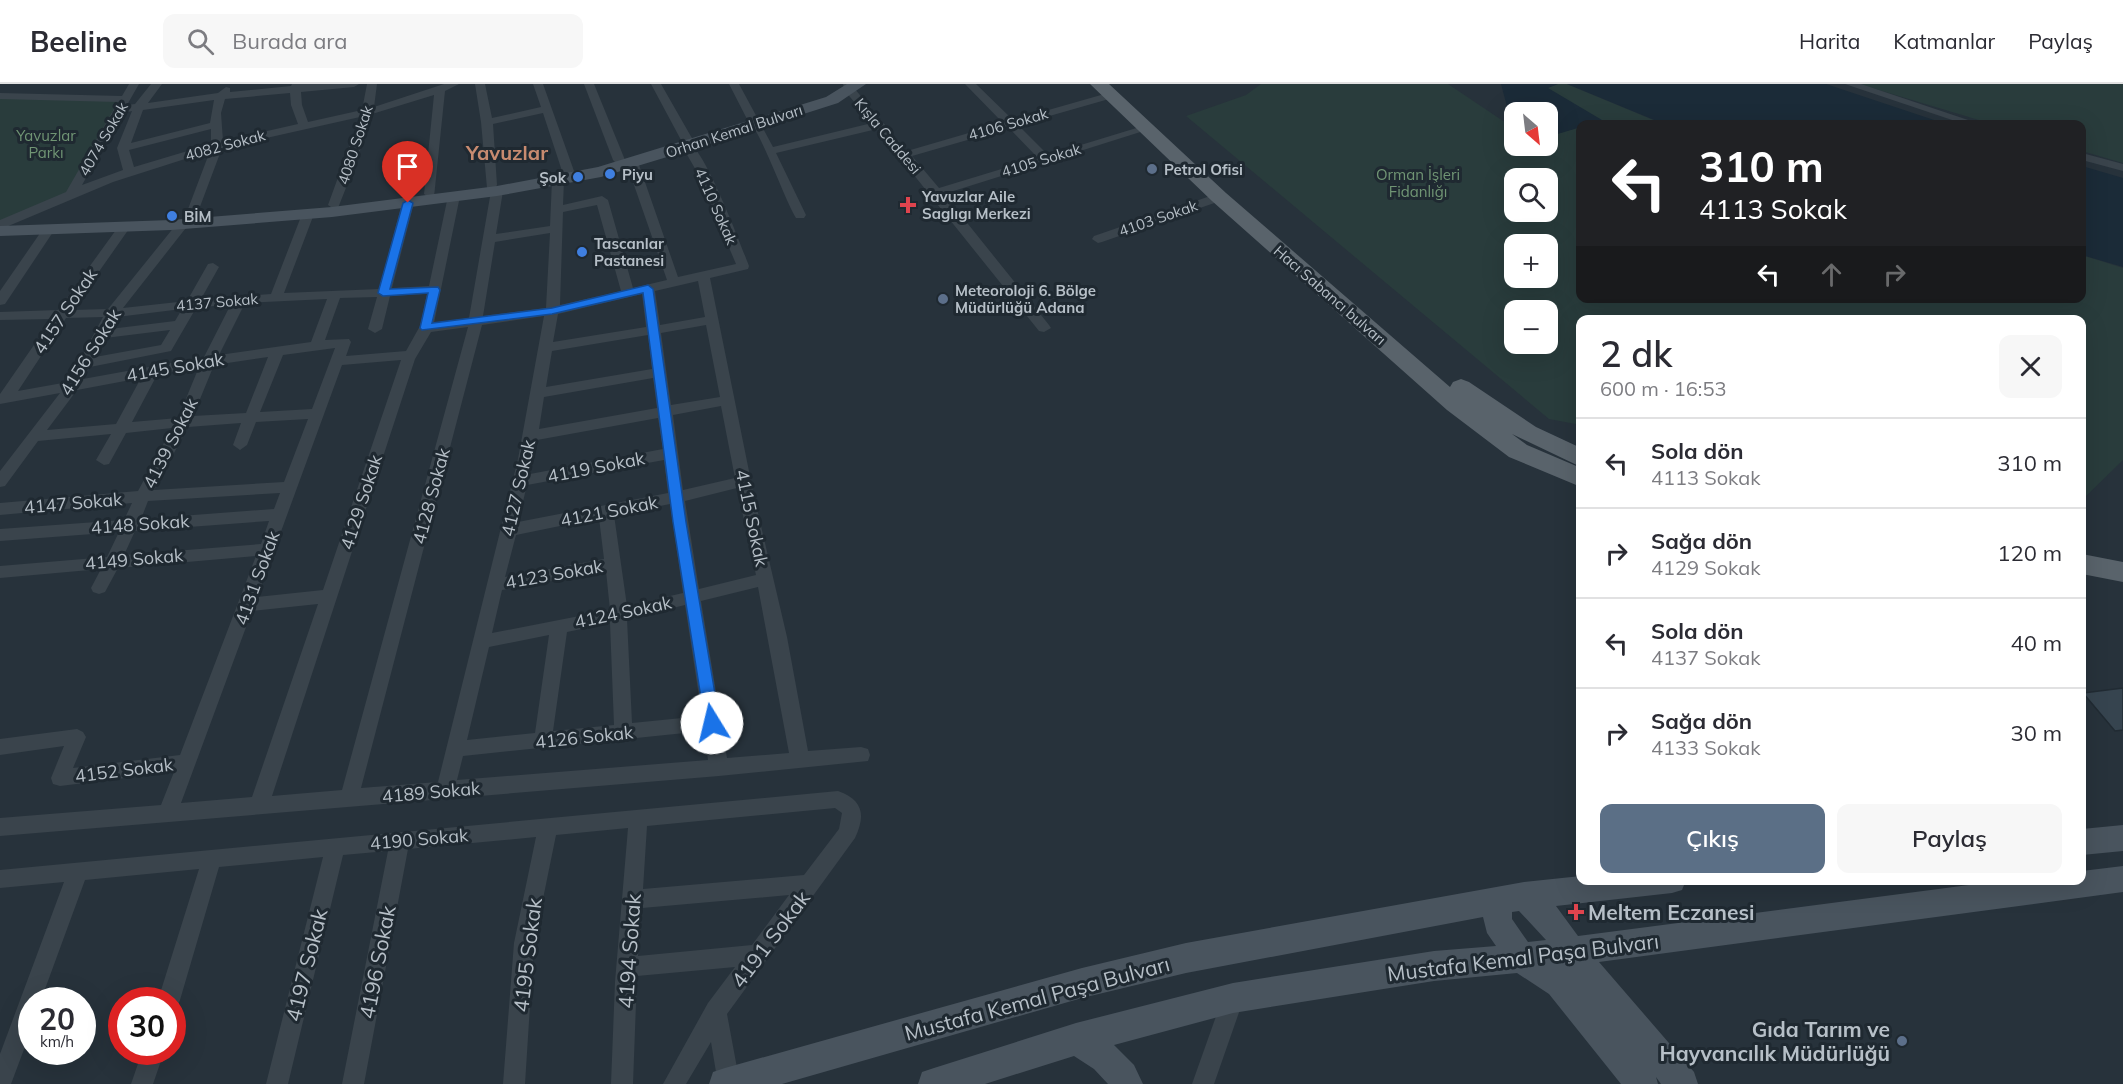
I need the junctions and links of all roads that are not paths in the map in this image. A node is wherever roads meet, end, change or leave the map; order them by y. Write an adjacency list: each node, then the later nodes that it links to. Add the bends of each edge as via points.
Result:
1 (134, 84): 20 (street, 4074 Sokak)
2 (157, 84): 21 (street)
3 (232, 84): 19 (street)
4 (354, 84): 15 (street)
5 (372, 84): 24 (street, 4080 Sokak)
6 (454, 84): 17 (street, 4082 Sokak)
7 (480, 84): 26 (street, 4128 Sokak)
8 (538, 84): 22 (street)
9 (589, 84): 40 (street)
10 (656, 84): 33 (street, 4110 Sokak)
11 (734, 84): 27 (street)
12 (970, 84): 28 (street)
13 (1850, 84): 25 (street)
14 (850, 85): 27 (main road, Orhan Kemal Bulvarı, via 832,100); 30 (street, Kışla Caddesi)
15 (297, 87): 19 (street); 29 (street, via 296,108)
16 (1110, 88): 28 (street, 4106 Sokak); 32 (main road, Hacı Sabancı bulvarı); 109 (main road, Hacı Sabancı bulvarı, via 1471,396 1527,433)
17 (440, 90): 24 (street, 4082 Sokak); 47 (street)
18 (0, 96): 20 (street)
19 (221, 96): 21 (street); 31 (street)
20 (125, 99): 23 (street, 4074 Sokak)
21 (139, 107): 23 (street); 35 (street)
22 (547, 109): 26 (street); 43 (street)
23 (118, 110): 46 (street, 4074 Sokak)
24 (369, 110): 29 (street, 4082 Sokak); 51 (street, 4080 Sokak)
25 (1962, 120)
26 (486, 122): 44 (street, 4128 Sokak)
27 (755, 122): 33 (main road, Orhan Kemal Bulvarı); 36 (street)
28 (1011, 123): 37 (street, 4106 Sokak); 39 (street)
29 (304, 125): 34 (street, 4082 Sokak)
30 (879, 125): 36 (street); 37 (street, Kışla Caddesi)
31 (215, 126): 34 (street); 35 (street)
32 (1147, 128): 39 (street, 4105 Sokak); 49 (main road, Hacı Sabancı bulvarı)
33 (688, 143): 40 (main road, Orhan Kemal Bulvarı); 63 (street, 4110 Sokak, via 743,266)
34 (217, 146): 42 (street, 4082 Sokak); 55 (street, 4156 Sokak)
35 (123, 148): 42 (street)
36 (769, 151): 54 (street)
37 (904, 154): 45 (street, Kışla Caddesi)
38 (2086, 157): 41 (street)
39 (1046, 159): 45 (street, 4105 Sokak)
40 (626, 161): 43 (main road, Orhan Kemal Bulvarı, via 601,172); 64 (street)
41 (2123, 168)
42 (129, 171): 46 (street, 4082 Sokak)
43 (563, 176): 44 (main road, Orhan Kemal Bulvarı); 52 (street, 4127 Sokak)
44 (494, 188): 47 (main road, Orhan Kemal Bulvarı); 48 (main road, Orhan Kemal Bulvarı); 60 (street, 4128 Sokak)
45 (936, 193): 83 (street, Kışla Caddesi)
46 (71, 194): 56 (street, 4082 Sokak)
47 (429, 194): 51 (main road, Orhan Kemal Bulvarı)
48 (454, 196): 50 (main road, Orhan Kemal Bulvarı); 66 (street, 4129 Sokak)
49 (1219, 197): 61 (street, 4103 Sokak); 111 (main road, Hacı Sabancı bulvarı, via 1485,429 1518,451)
50 (408, 203): 53 (main road, Orhan Kemal Bulvarı); 67 (street)
51 (334, 205): 55 (main road, Orhan Kemal Bulvarı)
52 (556, 210): 59 (street, 4127 Sokak); 68 (street, via 602,200)
53 (308, 214): 55 (main road, Orhan Kemal Bulvarı); 70 (street)
54 (800, 215)
55 (187, 220): 56 (main road, Orhan Kemal Bulvarı); 57 (main road, Orhan Kemal Bulvarı); 75 (street, 4156 Sokak)
56 (1, 226): 58 (main road, Orhan Kemal Bulvarı)
57 (125, 226): 58 (main road, Orhan Kemal Bulvarı); 76 (street, 4157 Sokak)
58 (49, 229): 72 (street)
59 (555, 229): 60 (street); 74 (street, 4127 Sokak)
60 (489, 239): 79 (street, 4128 Sokak)
61 (1098, 239)
62 (213, 267): 73 (street)
63 (703, 275): 64 (street); 78 (street, 4115 Sokak)
64 (674, 283): 65 (street)
65 (648, 289): 68 (street); 84 (street)
66 (435, 290): 67 (street, 4137 Sokak); 82 (street, 4129 Sokak)
67 (383, 293): 69 (street, 4137 Sokak); 81 (street)
68 (628, 293): 74 (street)
69 (335, 295): 70 (street, 4137 Sokak); 87 (street)
70 (276, 297): 71 (street, 4137 Sokak)
71 (240, 299): 73 (street, 4137 Sokak); 91 (street, 4139 Sokak)
72 (0, 301)
73 (191, 304): 75 (street, 4137 Sokak); 80 (street)
74 (552, 311): 79 (street); 88 (street, 4127 Sokak)
75 (112, 313): 76 (street, 4137 Sokak); 85 (street, 4156 Sokak)
76 (62, 314): 77 (street, 4137 Sokak); 98 (street, 4157 Sokak)
77 (0, 316)
78 (712, 320): 84 (street); 99 (street, 4115 Sokak)
79 (476, 322): 82 (street); 147 (street, 4128 Sokak)
80 (179, 325): 85 (street); 93 (street, via 166,348)
81 (375, 328)
82 (426, 328): 90 (street, 4129 Sokak)
83 (1044, 328)
84 (654, 331): 88 (street); 95 (street)
85 (101, 334): 93 (street, 4156 Sokak)
86 (344, 342): 87 (street, 4145 Sokak); 92 (street, 4131 Sokak)
87 (316, 346): 89 (street, 4145 Sokak)
88 (546, 348): 97 (street, 4127 Sokak)
89 (277, 352): 91 (street, 4145 Sokak); 102 (street)
90 (410, 355): 92 (street); 131 (street, 4129 Sokak)
91 (209, 361): 94 (street, 4145 Sokak); 103 (street, 4139 Sokak)
92 (337, 361): 101 (street, 4131 Sokak)
93 (86, 363): 96 (street, 4156 Sokak)
94 (152, 371): 96 (street, 4145 Sokak); 104 (street)
95 (659, 372): 97 (street); 100 (street)
96 (73, 385): 98 (street, 4145 Sokak); 105 (street, 4156 Sokak)
97 (538, 393): 106 (street, 4127 Sokak)
98 (4, 398)
99 (728, 400): 100 (street); 112 (street, 4115 Sokak)
100 (665, 412): 106 (street); 108 (street)
101 (318, 413): 102 (street); 115 (street, 4131 Sokak)
102 (251, 418): 103 (street); 107 (street)
103 (183, 422): 104 (street); 116 (street, 4139 Sokak)
104 (123, 428): 105 (street); 110 (street)
105 (33, 436): 113 (street, 4156 Sokak)
106 (530, 436): 114 (street, 4127 Sokak)
107 (240, 445)
108 (670, 453): 114 (street, 4119 Sokak); 117 (street)
109 (1576, 456)
110 (104, 460)
111 (1576, 476)
112 (743, 481): 117 (street, 4121 Sokak); 128 (street, 4115 Sokak)
113 (0, 482)
114 (520, 482): 122 (street, 4127 Sokak)
115 (290, 487): 116 (street, 4147 Sokak); 120 (street, 4131 Sokak)
116 (143, 496): 118 (street, 4147 Sokak); 121 (street, 4139 Sokak)
117 (677, 497): 119 (street, 4121 Sokak); 132 (street)
118 (0, 509)
119 (606, 511): 122 (street, 4121 Sokak); 126 (street)
120 (280, 514): 121 (street, 4148 Sokak); 124 (street, 4131 Sokak)
121 (129, 524): 123 (street, 4148 Sokak); 125 (street, 4139 Sokak)
122 (509, 530): 129 (street, 4127 Sokak)
123 (0, 535)
124 (267, 549): 125 (street, 4149 Sokak); 133 (street, 4131 Sokak)
125 (114, 561): 127 (street, 4149 Sokak); 130 (street, 4139 Sokak)
126 (613, 563): 129 (street, 4123 Sokak); 134 (street)
127 (0, 572)
128 (765, 579): 132 (street, 4124 Sokak); 143 (street, 4115 Sokak)
129 (495, 585): 136 (street, 4127 Sokak)
130 (99, 588)
131 (330, 596): 133 (street); 149 (street, 4129 Sokak)
132 (692, 597): 134 (street, 4124 Sokak); 137 (street)
133 (246, 605): 144 (street, 4131 Sokak)
134 (618, 615): 135 (street, 4124 Sokak); 138 (street)
135 (559, 626): 136 (street, 4124 Sokak); 139 (street)
136 (481, 642): 141 (street, 4127 Sokak)
137 (712, 723): 138 (street, 4126 Sokak); 145 (street)
138 (623, 733): 139 (street, 4126 Sokak)
139 (543, 741): 141 (street, 4126 Sokak)
140 (0, 747): 144 (street, 4152 Sokak, via 77,737 60,778)
141 (455, 749): 146 (street, 4127 Sokak)
142 (861, 755): 143 (street, 4189 Sokak)
143 (800, 760): 145 (street, 4189 Sokak)
144 (188, 762): 150 (street, 4131 Sokak)
145 (719, 768): 146 (street, 4189 Sokak)
146 (444, 791): 147 (street, 4189 Sokak)
147 (349, 799): 149 (street, 4189 Sokak)
148 (838, 799): 151 (street, 4190 Sokak); 162 (street, 4191 Sokak, via 852,809 848,832)
149 (259, 806): 150 (street, 4189 Sokak)
150 (168, 813): 153 (street, 4189 Sokak)
151 (638, 818): 152 (street, 4190 Sokak); 167 (street, 4194 Sokak)
152 (548, 826): 155 (street, 4190 Sokak); 182 (street, 4195 Sokak, via 524,943)
153 (0, 827)
154 (2123, 838): 156 (main road)
155 (400, 841): 157 (street, 4190 Sokak); 181 (street, 4196 Sokak)
156 (2086, 842)
157 (335, 847): 158 (street, 4190 Sokak); 180 (street, 4197 Sokak)
158 (212, 858): 159 (street, 4190 Sokak); 172 (street)
159 (78, 871): 160 (street, 4190 Sokak); 176 (street)
160 (0, 879)
161 (2123, 879): 163 (main road, Mustafa Kemal Paşa Bulvarı)
162 (811, 884): 167 (street); 169 (street, 4191 Sokak)
163 (2086, 884)
164 (1627, 885): 166 (main road, Mustafa Kemal Paşa Bulvarı)
165 (2078, 885): 168 (main road, Mustafa Kemal Paşa Bulvarı)
166 (1510, 898): 168 (main road, via 1544,912); 170 (main road, via 1498,923); 185 (main road, Mustafa Kemal Paşa Bulvarı, via 1186,958)
167 (632, 899): 171 (street, 4194 Sokak)
168 (1571, 952): 170 (main road, Mustafa Kemal Paşa Bulvarı); 190 (main road)
169 (758, 955): 171 (street); 174 (street, 4191 Sokak)
170 (1521, 958): 173 (main road, Mustafa Kemal Paşa Bulvarı, via 1434,966); 189 (main road, via 1560,983)
171 (627, 968): 183 (street, 4194 Sokak)
172 (173, 987)
173 (1233, 998): 175 (main road, Mustafa Kemal Paşa Bulvarı); 188 (street)
174 (716, 1011): 184 (street, 4191 Sokak); 185 (street)
175 (1076, 1039): 186 (main road, Mustafa Kemal Paşa Bulvarı); 187 (main road, via 1099,1052 1119,1070)
176 (6, 1054): 178 (street)
177 (149, 1065): 179 (street)
178 (0, 1084)
179 (142, 1084)
180 (277, 1084)
181 (353, 1084)
182 (514, 1084)
183 (622, 1084)
184 (674, 1084)
185 (728, 1084)
186 (934, 1084)
187 (1127, 1084)
188 (1203, 1084)
189 (1642, 1084)
190 (1682, 1084)

